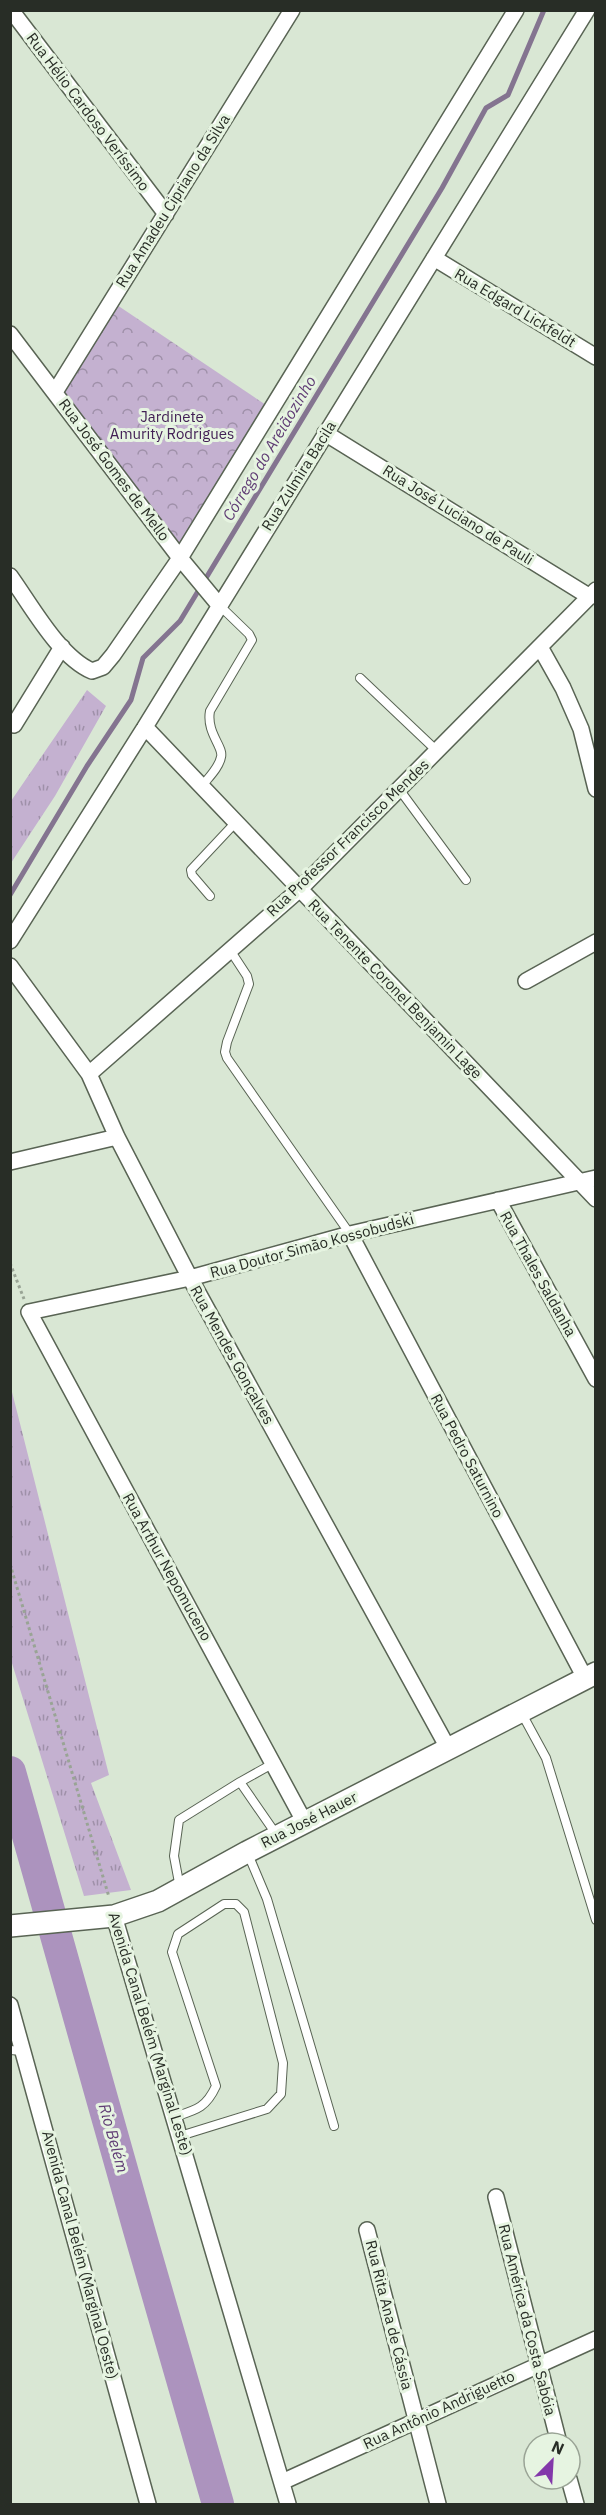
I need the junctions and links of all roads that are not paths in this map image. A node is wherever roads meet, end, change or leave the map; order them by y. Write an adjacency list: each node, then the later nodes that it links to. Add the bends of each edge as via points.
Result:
1 (11, 10): 5 (street, Rua Hélio Cardoso Veríssimo)
2 (292, 10): 5 (street, Rua Amadeu Cipriano da Silva)
3 (516, 10): 11 (street)
4 (587, 10): 6 (street, Rua Zulmira Bacila)
5 (166, 214): 9 (street, Rua Amadeu Cipriano da Silva)
6 (434, 258): 8 (street, Rua Edgard Lickfeldt); 10 (street, Rua Zulmira Bacila)
7 (10, 334): 9 (street, Rua José Gomes de Mello)
8 (595, 355)
9 (55, 392): 11 (street, Rua José Gomes de Mello)
10 (326, 433): 13 (street, Rua José Luciano de Pauli); 14 (street, Rua Zulmira Bacila)
11 (180, 558): 14 (street, Rua José Gomes de Mello); 15 (street, via 103,667 92,670 80,666)
12 (10, 576): 15 (street)
13 (593, 593): 16 (street, Rua Professor Francisco Mendes)
14 (219, 605): 19 (street, Rua Zulmira Bacila); 21 (lane, via 252,640 210,711 208,722 222,752)
15 (62, 647): 18 (street)
16 (540, 647): 20 (street, Rua Professor Francisco Mendes); 23 (street, via 581,729)
17 (360, 678): 20 (lane)
18 (14, 725)
19 (145, 727): 21 (street, Rua Tenente Coronel Benjamin Lage); 28 (street, Rua Zulmira Bacila)
20 (437, 751): 22 (street, Rua Professor Francisco Mendes)
21 (202, 786): 24 (street, Rua Tenente Coronel Benjamin Lage)
22 (399, 789): 25 (lane); 26 (street, Rua Professor Francisco Mendes)
23 (596, 789)
24 (236, 822): 26 (street, Rua Tenente Coronel Benjamin Lage); 27 (lane, via 191,870)
25 (466, 880)
26 (300, 889): 30 (street, Rua Professor Francisco Mendes); 37 (street, Rua Tenente Coronel Benjamin Lage)
27 (210, 896)
28 (10, 941)
29 (596, 942): 32 (street)
30 (230, 950): 33 (street, Rua Professor Francisco Mendes); 40 (lane, via 249,984 227,1042 227,1058)
31 (10, 966): 33 (street, Rua Mendes Gonçalves)
32 (526, 981)
33 (89, 1074): 34 (street, Rua Mendes Gonçalves)
34 (117, 1137): 35 (street); 41 (street, Rua Mendes Gonçalves)
35 (10, 1162)
36 (596, 1178): 37 (street, Rua Doutor Simão Kossobudski)
37 (579, 1182): 38 (street, Rua Tenente Coronel Benjamin Lage); 39 (street, Rua Doutor Simão Kossobudski)
38 (596, 1199)
39 (498, 1200): 40 (street, Rua Doutor Simão Kossobudski); 43 (street, Rua Thales Saldanha)
40 (350, 1234): 41 (street, Rua Doutor Simão Kossobudski); 44 (street, Rua Pedro Saturnino)
41 (190, 1278): 42 (street, Rua Doutor Simão Kossobudski); 46 (street, Rua Mendes Gonçalves)
42 (29, 1312): 47 (street, Rua Arthur Nepomuceno)
43 (596, 1379)
44 (590, 1675): 45 (main road, Rua José Hauer)
45 (521, 1711): 46 (main road, Rua José Hauer); 54 (lane, via 546,1758)
46 (448, 1748): 49 (main road, Rua José Hauer)
47 (274, 1763): 48 (lane); 49 (street, Rua Arthur Nepomuceno)
48 (240, 1782): 50 (lane); 52 (lane, via 179,1820 174,1856)
49 (305, 1823): 50 (main road, Rua José Hauer)
50 (278, 1837): 51 (main road, Rua José Hauer)
51 (247, 1852): 52 (main road, Rua José Hauer); 59 (lane, via 267,1899)
52 (180, 1889): 53 (main road, Rua José Hauer, via 150,1904)
53 (106, 1918): 55 (main road, Rua José Hauer); 58 (street, Avenida Canal Belém (Marginal Leste))
54 (596, 1920)
55 (10, 1926)
56 (10, 2005): 57 (street, Avenida Canal Belém (Marginal Oeste))
57 (17, 2050): 68 (street, Avenida Canal Belém (Marginal Oeste))
58 (174, 2117): 60 (street, Avenida Canal Belém (Marginal Leste)); 60 (lane, via 209,2101 216,2086 172,1952 178,1934 224,1904 236,1904 244,1912 283,2063 281,2094 267,2109)
59 (334, 2126)
60 (180, 2136): 67 (street, Avenida Canal Belém (Marginal Leste))
61 (496, 2197): 64 (street, Rua América da Costa Sabóia)
62 (367, 2230): 65 (street, Rua Rita Ana de Cássia)
63 (596, 2339): 64 (street, Rua Antônio Andriguetto)
64 (538, 2365): 65 (street, Rua Antônio Andriguetto); 66 (street, Rua América da Costa Sabóia)
65 (416, 2421): 67 (street, Rua Antônio Andriguetto); 70 (street, Rua Rita Ana de Cássia)
66 (556, 2431)
67 (282, 2481): 69 (street, Avenida Canal Belém (Marginal Leste))
68 (148, 2505)
69 (288, 2505)
70 (438, 2505)

